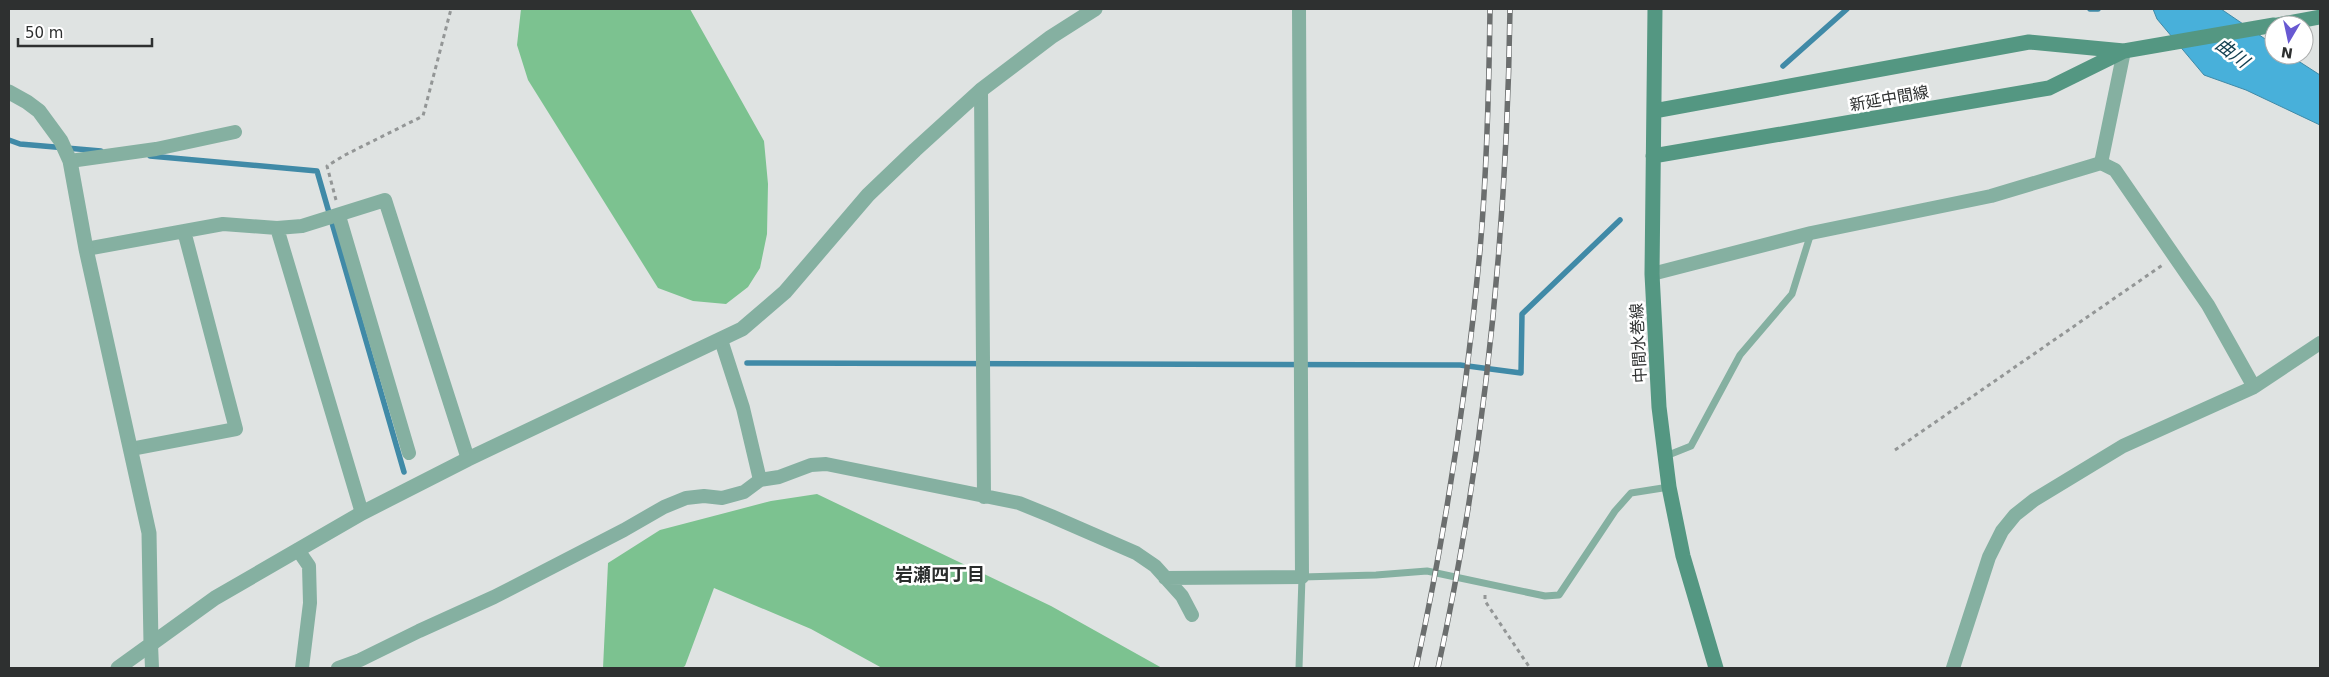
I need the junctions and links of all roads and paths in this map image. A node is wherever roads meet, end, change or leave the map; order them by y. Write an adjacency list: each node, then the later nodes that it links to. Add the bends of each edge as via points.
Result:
1 (451, 9): 14 (path, via 422,116 345,154 328,166)
2 (1095, 9): 7 (street)
3 (1299, 9): 34 (street)
4 (1655, 9): 9 (main road, 中間水巻線)
5 (2264, 27): 6 (main road, 新延中間線)
6 (2124, 51): 9 (main road, 新延中間線, via 2029,42); 11 (main road, 新延中間線, via 2049,88); 13 (street)
7 (981, 90): 21 (street, via 868,195 785,292 742,329); 31 (street)
8 (9, 92): 12 (street, via 39,112 61,141)
9 (1654, 111): 11 (main road, 中間水巻線)
10 (235, 132): 12 (street, via 156,149)
11 (1653, 156): 20 (main road, 中間水巻線)
12 (70, 160): 18 (street)
13 (2101, 163): 17 (street, via 1991,196); 19 (street, via 2115,170)
14 (339, 216): 15 (street, via 302,226); 26 (street); 28 (street, via 385,200)
15 (276, 228): 16 (street, via 223,224); 32 (street)
16 (184, 231): 18 (street); 24 (street, via 236,429)
17 (1811, 233): 20 (street); 27 (lane, via 1792,294 1740,355 1691,446)
18 (86, 249): 24 (street)
19 (2175, 256): 23 (street, via 2208,305); 25 (path)
20 (1652, 274): 27 (main road, 中間水巻線, via 1659,408)
21 (721, 340): 28 (street); 29 (street, via 744,408)
22 (2320, 343): 23 (street)
23 (2254, 387): 46 (street, via 2123,446 2015,515 2002,531 1989,557)
24 (131, 449): 38 (street, via 149,533)
25 (1895, 450)
26 (409, 453)
27 (1666, 456): 30 (main road, 中間水巻線)
28 (468, 459): 32 (street)
29 (760, 480): 31 (street, via 811,465 826,464); 42 (street, via 744,492 722,498 686,498 664,507 494,597)
30 (1669, 487): 36 (lane, via 1631,493 1615,511 1559,595 1545,596); 45 (main road, 中間水巻線, via 1683,556)
31 (984, 497): 35 (street, via 1019,503 1136,553 1155,566)
32 (362, 513): 33 (street)
33 (298, 550): 38 (street, via 215,598); 41 (street, via 308,566 310,603)
34 (1302, 577): 35 (street); 36 (lane, via 1426,571); 43 (lane)
35 (1165, 578): 37 (street, via 1182,596)
36 (1484, 583): 44 (path, via 1485,601)
37 (1192, 615)
38 (151, 644): 39 (street); 40 (street)
39 (118, 668)
40 (152, 668)
41 (302, 668)
42 (338, 668)
43 (1299, 668)
44 (1530, 668)
45 (1716, 668)
46 (1953, 668)

